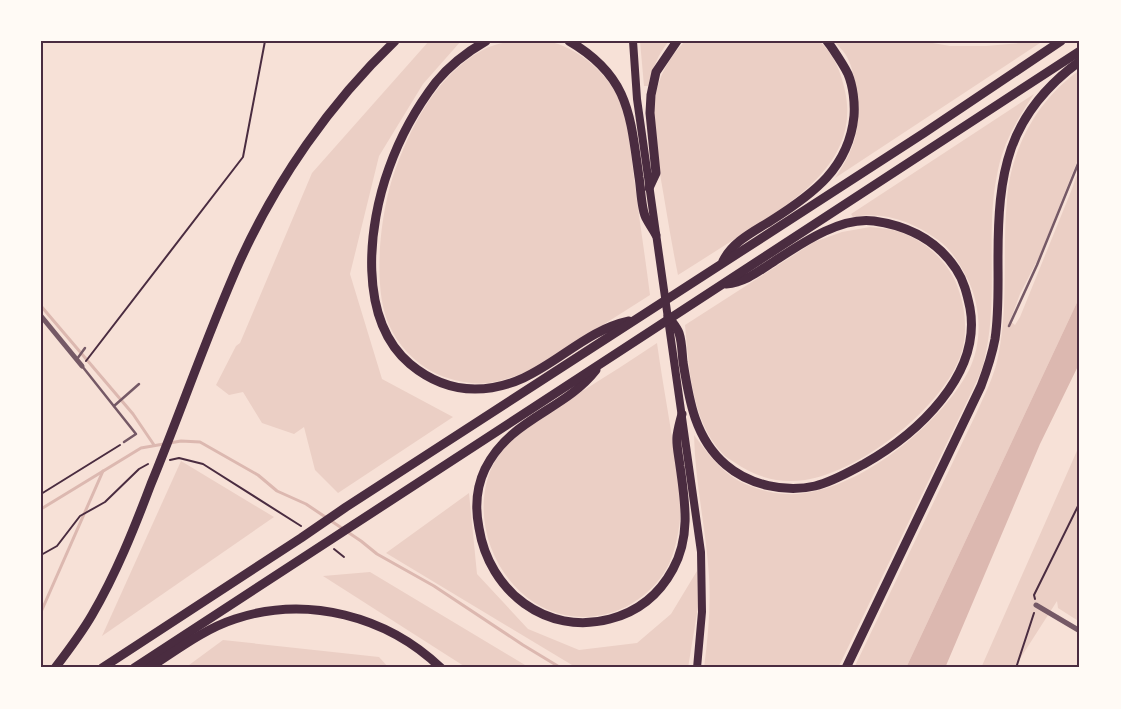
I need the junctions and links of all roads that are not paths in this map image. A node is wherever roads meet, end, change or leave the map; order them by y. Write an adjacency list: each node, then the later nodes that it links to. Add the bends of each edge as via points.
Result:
1 (395, 41): 30 (highway, via 362,75 312,138 260,221 225,297 124,552 92,615)
2 (486, 41): 17 (highway, via 462,55 436,82 407,127 388,169 371,263 374,295 384,331 395,348 418,370 435,380 474,389 512,384 534,374 609,326)
3 (569, 41): 12 (highway, via 607,70 621,91 633,131 645,217)
4 (633, 41): 11 (main road)
5 (677, 41): 11 (highway, via 656,72 651,95 656,173)
6 (827, 41): 13 (highway, via 848,75 855,106 851,133 843,154 811,194 735,244)
7 (1061, 41): 13 (highway)
8 (1080, 51): 14 (highway)
9 (1079, 62): 36 (highway, via 1040,98 1010,150 1001,186 998,311 991,358 981,386)
10 (1080, 158): 18 (lane)
11 (649, 188): 12 (main road)
12 (656, 235): 15 (main road)
13 (722, 263): 17 (highway)
14 (723, 284): 21 (highway); 23 (highway, via 744,281 806,241 834,228 863,221 897,225 916,232 937,246 952,263 962,279 971,314 972,334 965,361 954,382 923,420 876,457 815,486 795,488 762,484 726,465 700,432)
15 (668, 315): 23 (highway, via 679,333)
16 (41, 316): 20 (street)
17 (634, 320): 31 (highway)
18 (1009, 326)
19 (85, 348): 20 (lane)
20 (77, 359): 22 (street)
21 (600, 364): 26 (highway, via 580,388 526,423 500,445 484,471 478,493 479,530 495,573 510,592 539,613 556,621 596,623 642,606 659,590 680,553 684,536 686,512 677,437); 32 (highway)
22 (82, 366): 25 (lane)
23 (679, 366): 26 (main road)
24 (139, 384): 25 (lane)
25 (115, 405): 27 (lane, via 136,434)
26 (682, 414): 35 (main road, via 701,552 702,612)
27 (124, 442)
28 (1036, 605): 29 (street)
29 (1080, 631)
30 (55, 668)
31 (102, 668)
32 (134, 668)
33 (149, 668): 34 (highway, via 212,628 262,612 292,609 318,610 370,622 417,647)
34 (441, 668)
35 (697, 668)
36 (846, 668)

